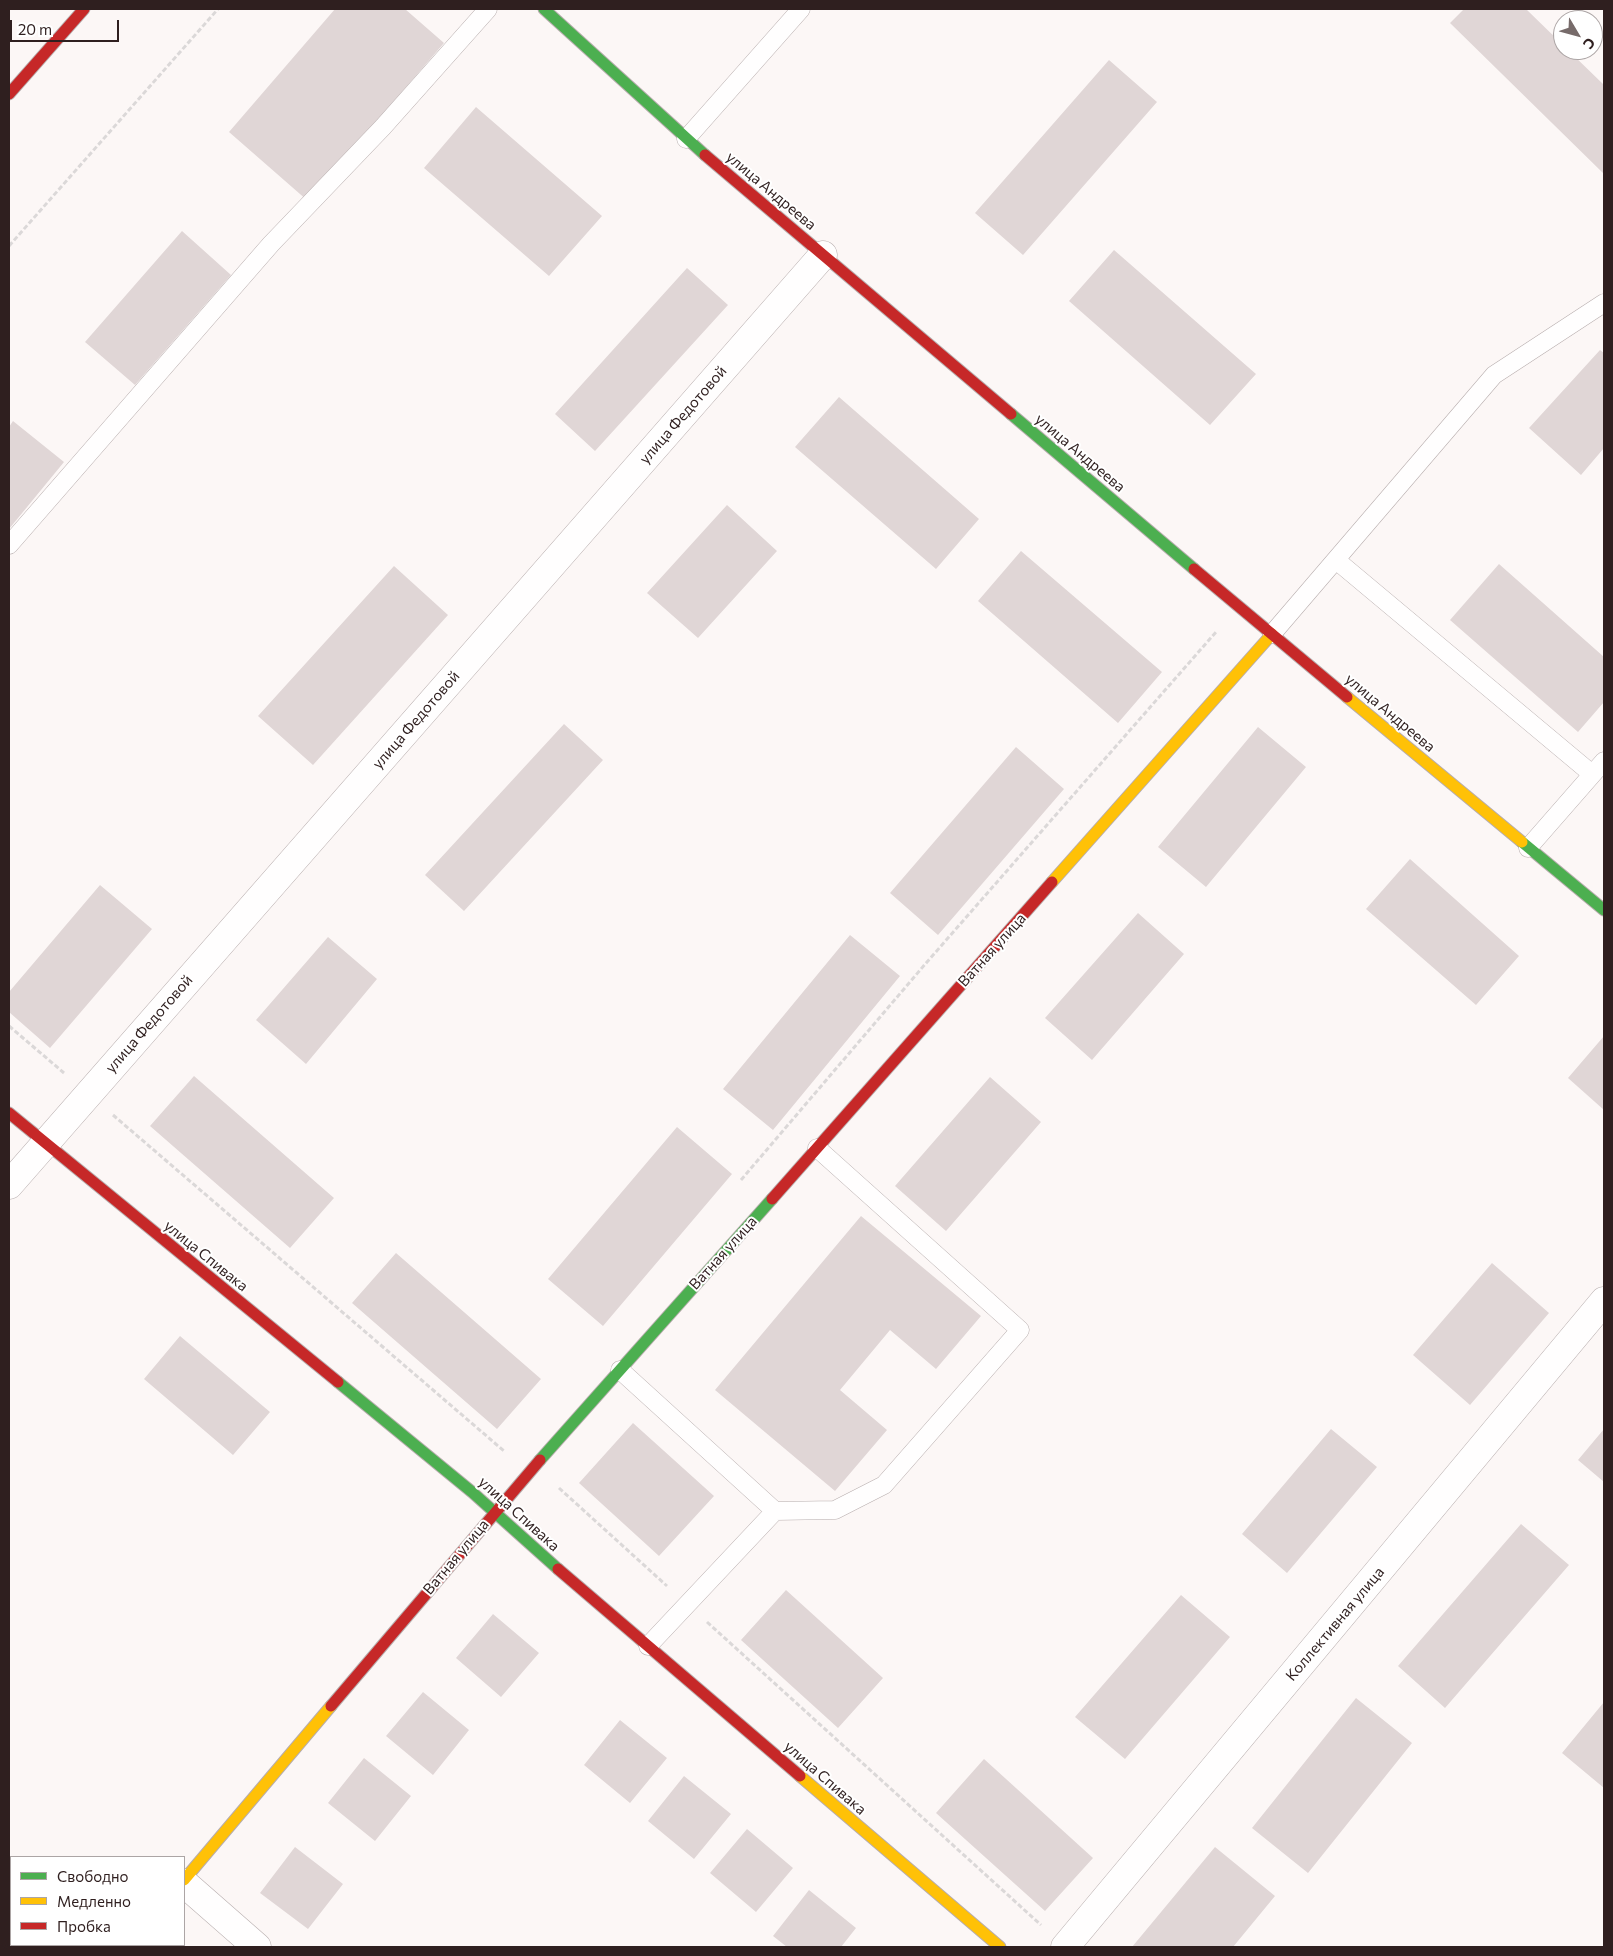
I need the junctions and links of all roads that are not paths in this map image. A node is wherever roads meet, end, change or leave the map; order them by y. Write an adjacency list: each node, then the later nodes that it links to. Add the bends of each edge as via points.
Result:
1 (84, 9): 5 (main road)
2 (488, 9): 9 (lane, via 383,127 271,244)
3 (544, 9): 6 (main road, улица Андреева)
4 (801, 9): 6 (lane)
5 (9, 94)
6 (686, 139): 7 (main road, улица Андреева)
7 (823, 255): 11 (main road, улица Андреева); 16 (street, улица Федотовой)
8 (1604, 303): 10 (lane, via 1494,375)
9 (9, 545)
10 (1336, 560): 11 (lane); 12 (lane)
11 (1272, 634): 13 (main road, улица Андреева); 17 (main road, Ватная улица)
12 (1598, 768): 13 (lane)
13 (1528, 848): 14 (main road, улица Андреева)
14 (1604, 910)
15 (9, 1113): 16 (main road, улица Спивака)
16 (44, 1143): 18 (street, улица Федотовой); 22 (main road, улица Спивака, via 472,1492)
17 (817, 1148): 20 (main road, Ватная улица); 21 (lane, via 1020,1330 884,1485 835,1510)
18 (9, 1185)
19 (1604, 1301): 28 (street, Коллективная улица)
20 (620, 1370): 21 (lane); 22 (main road, Ватная улица)
21 (775, 1512): 23 (lane)
22 (493, 1513): 23 (main road, улица Спивака); 24 (main road, Ватная улица)
23 (648, 1646): 27 (main road, улица Спивака)
24 (185, 1881)
25 (185, 1883): 26 (street)
26 (257, 1947)
27 (1000, 1947)
28 (1066, 1947)

